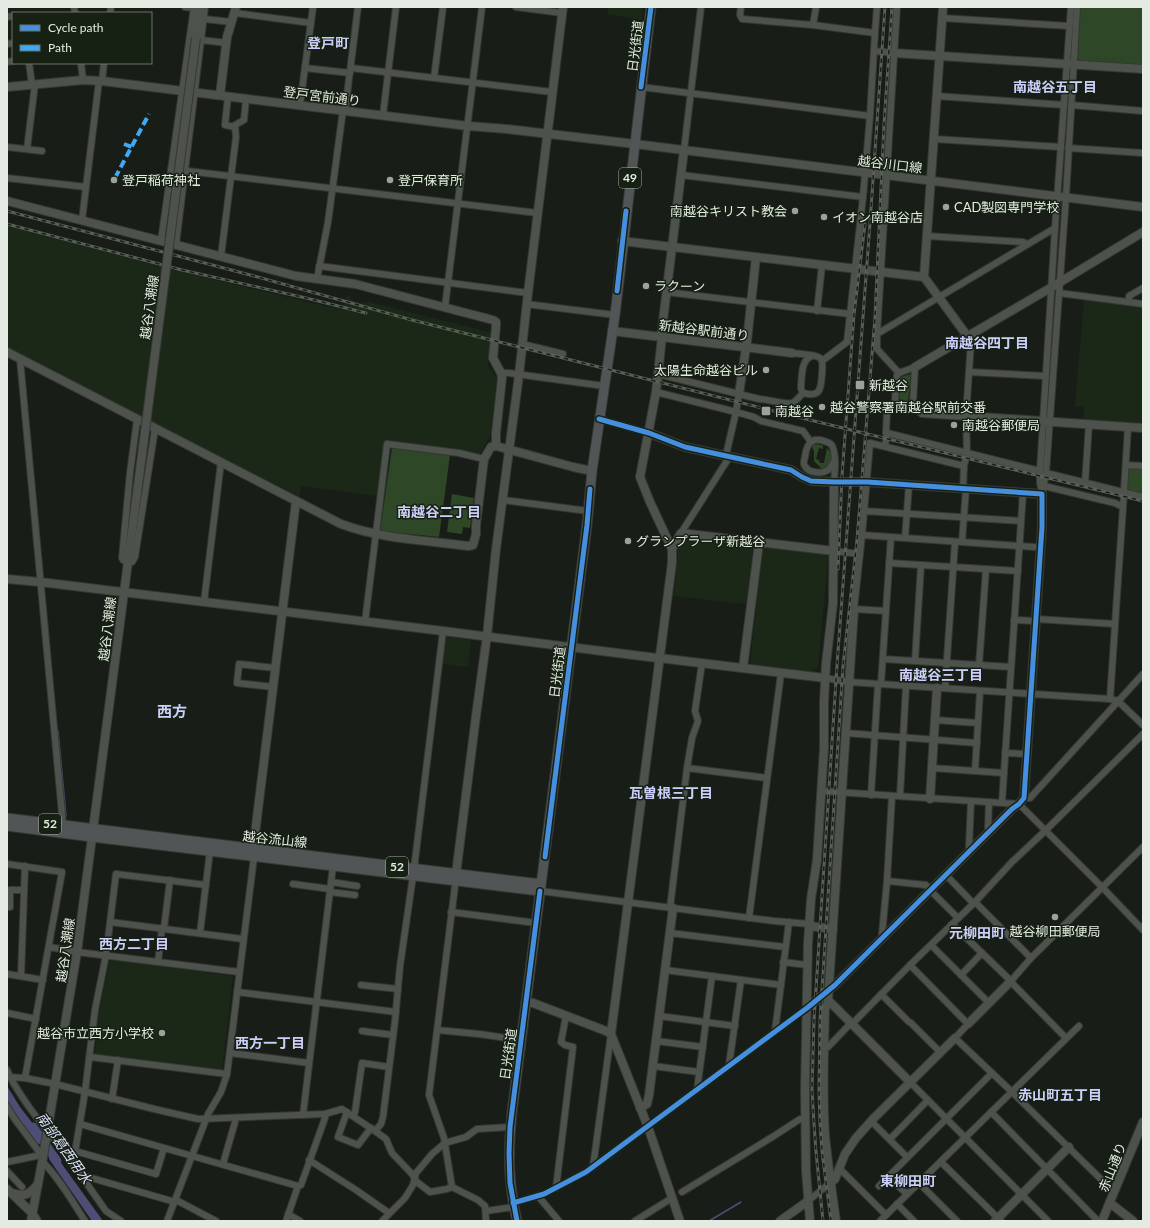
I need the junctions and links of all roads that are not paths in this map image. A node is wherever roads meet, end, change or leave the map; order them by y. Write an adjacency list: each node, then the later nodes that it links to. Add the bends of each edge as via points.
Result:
1 (185, 7): 2 (street)
2 (196, 7): 28 (street, 越谷八潮線); 48 (street)
3 (205, 7): 21 (street)
4 (313, 7): 24 (street)
5 (358, 7): 39 (street)
6 (396, 7): 40 (street)
7 (442, 7): 41 (street)
8 (482, 7): 44 (street)
9 (516, 7): 20 (street)
10 (651, 7): 47 (main road, 日光街道 / 49)
11 (701, 7): 51 (street)
12 (741, 7): 25 (street, via 742,18)
13 (816, 7): 25 (street)
14 (877, 7): 27 (street)
15 (897, 7): 31 (street)
16 (943, 7): 22 (street)
17 (1071, 7): 26 (street)
18 (1078, 7): 36 (street)
19 (236, 10): 23 (street); 24 (street)
20 (562, 10): 49 (street)
21 (204, 18): 23 (street); 28 (street)
22 (942, 18): 26 (street); 32 (street)
23 (232, 22): 29 (street)
24 (311, 22): 37 (street)
25 (813, 25): 27 (street)
26 (1069, 26): 36 (street)
27 (875, 33): 30 (street)
28 (199, 39): 29 (street); 50 (street); 206 (street, 越谷八潮線, bridge)
29 (227, 43): 52 (street)
30 (874, 51): 31 (street); 60 (street)
31 (894, 53): 32 (street); 77 (street)
32 (939, 56): 36 (street); 53 (street)
33 (29, 64): 45 (street)
34 (81, 64): 42 (street)
35 (104, 64): 43 (street)
36 (1070, 64): 38 (street); 56 (street)
37 (305, 68): 39 (street); 55 (street)
38 (1143, 69)
39 (350, 70): 40 (street); 58 (street)
40 (388, 72): 41 (street); 59 (street)
41 (434, 78): 44 (street)
42 (83, 80): 43 (street, 登戸宮前通り); 45 (street, 登戸宮前通り)
43 (101, 81): 48 (street, 登戸宮前通り); 81 (street)
44 (473, 82): 49 (street); 62 (street)
45 (33, 84): 46 (street, 登戸宮前通り); 69 (street)
46 (7, 87)
47 (641, 88): 51 (street); 65 (main road, 日光街道 / 49)
48 (182, 91): 50 (street, 登戸宮前通り); 73 (street)
49 (552, 92): 63 (street)
50 (195, 93): 52 (street, 登戸宮前通り); 74 (street)
51 (690, 94): 60 (street); 70 (street)
52 (224, 96): 54 (street, 登戸宮前通り); 61 (street, via 225,125)
53 (936, 96): 56 (street); 64 (street)
54 (246, 99): 55 (street, 登戸宮前通り); 61 (street, via 244,120)
55 (300, 105): 58 (street, 登戸宮前通り)
56 (1067, 105): 57 (street); 67 (street); 68 (street)
57 (1143, 110)
58 (344, 111): 59 (street, 登戸宮前通り); 82 (street)
59 (383, 115): 62 (street, 登戸宮前通り)
60 (870, 116): 75 (street)
61 (236, 126): 78 (street)
62 (468, 126): 63 (street, 登戸宮前通り); 86 (street)
63 (547, 134): 65 (street, 登戸宮前通り); 88 (street)
64 (934, 139): 67 (street); 80 (street)
65 (635, 144): 70 (street, 越谷川口線); 94 (main road, 日光街道 / 49)
66 (7, 147): 69 (street)
67 (1061, 147): 84 (street)
68 (1068, 148): 72 (street); 84 (street)
69 (27, 149): 71 (street)
70 (684, 150): 75 (street, 越谷川口線); 76 (street)
71 (42, 151)
72 (1143, 153)
73 (171, 169): 74 (street); 93 (street)
74 (185, 170): 78 (street); 95 (street)
75 (864, 172): 77 (street, 越谷川口線); 83 (street)
76 (681, 175): 83 (street); 97 (street)
77 (886, 175): 80 (street, 越谷川口線); 103 (street)
78 (231, 176): 82 (street); 98 (street)
79 (7, 178): 81 (street)
80 (930, 181): 84 (street, 越谷川口線); 92 (street)
81 (86, 187): 89 (street)
82 (333, 188): 86 (street); 101 (street)
83 (863, 197): 102 (street)
84 (1062, 197): 87 (street, 越谷川口線); 90 (street); 106 (street)
85 (7, 201): 89 (street)
86 (458, 204): 88 (street); 107 (street)
87 (1143, 207)
88 (537, 213): 111 (street)
89 (82, 220): 93 (street)
90 (1055, 228): 96 (street); 108 (street)
91 (1143, 232): 106 (street)
92 (926, 236): 96 (street); 104 (street)
93 (161, 241): 95 (street)
94 (622, 241): 97 (street); 121 (main road, 日光街道 / 49)
95 (176, 244): 98 (street)
96 (1027, 244): 113 (street)
97 (672, 247): 99 (street); 110 (street)
98 (221, 256): 105 (street)
99 (756, 257): 100 (street); 114 (street)
100 (822, 265): 102 (street); 119 (street)
101 (319, 266): 105 (street); 107 (street)
102 (854, 269): 103 (street); 120 (street)
103 (881, 272): 104 (street); 123 (street)
104 (924, 277): 113 (street)
105 (317, 279): 118 (street, via 356,284)
106 (1060, 281): 108 (street); 112 (street)
107 (448, 283): 111 (street); 118 (street)
108 (1052, 287): 125 (street); 141 (street)
109 (1143, 288): 115 (street, via 1129,296)
110 (666, 292): 114 (street); 124 (street)
111 (528, 293): 116 (street)
112 (1059, 293): 115 (street); 152 (street)
113 (939, 297): 123 (street); 125 (street)
114 (751, 302): 119 (street); 127 (street)
115 (1129, 302): 117 (street)
116 (526, 304): 121 (street); 126 (street)
117 (1143, 304)
118 (445, 307): 137 (street, via 496,322 493,358)
119 (817, 311): 120 (street)
120 (850, 314): 133 (street, via 847,342)
121 (614, 315): 122 (main road, 日光街道 / 49)
122 (612, 331): 124 (street, 新越谷駅前通り); 142 (main road, 日光街道 / 49)
123 (877, 334): 138 (street, via 877,349)
124 (661, 337): 127 (street, 新越谷駅前通り); 139 (street)
125 (968, 337): 135 (street); 136 (street, via 971,342)
126 (522, 344): 130 (street); 140 (street)
127 (745, 348): 129 (street, 新越谷駅前通り); 145 (street)
128 (7, 352): 132 (street)
129 (792, 353): 131 (street); 134 (street, via 800,357)
130 (563, 354)
131 (812, 356): 133 (street, via 819,357); 134 (street, via 807,358)
132 (20, 359): 151 (street); 213 (street)
133 (822, 361): 144 (street, via 820,390 813,394)
134 (804, 364): 144 (street, via 801,386)
135 (915, 367): 138 (street); 147 (street)
136 (969, 372): 141 (street); 149 (street)
137 (501, 373): 140 (street); 160 (street)
138 (899, 373): 146 (street, via 896,377)
139 (658, 374): 143 (street); 145 (street)
140 (519, 375): 142 (street); 162 (street)
141 (1046, 376): 152 (street)
142 (604, 386): 150 (main road, 日光街道 / 49)
143 (656, 392): 148 (street); 157 (street)
144 (803, 392): 145 (street, via 790,404)
145 (739, 394): 148 (street)
146 (896, 403): 147 (street, via 909,406); 158 (street, via 887,412)
147 (913, 403): 149 (street, via 922,413)
148 (736, 412): 159 (street, via 803,431); 164 (street)
149 (966, 415): 152 (street); 163 (street)
150 (599, 419): 157 (street); 172 (main road, 日光街道 / 49)
151 (137, 420): 155 (street); 206 (street, via 122,558)
152 (1047, 421): 153 (street); 174 (street); 176 (street)
153 (1089, 424): 154 (street); 179 (street)
154 (1128, 427): 156 (street); 168 (street)
155 (155, 428): 167 (street); 206 (street, via 135,557 132,562)
156 (1143, 428)
157 (649, 433): 164 (street, via 685,447); 203 (street, via 640,477)
158 (887, 434): 161 (street); 163 (street)
159 (811, 442): 166 (street, via 817,440 831,444 834,447); 169 (street, via 806,449)
160 (496, 446): 162 (street); 165 (street, via 491,447)
161 (885, 446): 170 (street); 178 (street, via 870,443)
162 (509, 450): 172 (street); 186 (street)
163 (967, 453): 170 (street); 174 (street)
164 (728, 456): 173 (street); 194 (street)
165 (484, 459): 195 (street, via 473,545); 195 (street, via 459,453 387,444)
166 (834, 459): 175 (street); 177 (street)
167 (221, 462): 187 (street); 215 (street)
168 (1126, 464): 171 (street); 183 (street)
169 (804, 465): 173 (street); 175 (street, via 810,471)
170 (964, 466): 181 (street)
171 (1143, 466)
172 (592, 470): 189 (main road, 日光街道 / 49)
173 (791, 470): 177 (street, via 808,480)
174 (1040, 471): 182 (street)
175 (825, 472): 177 (street)
176 (1046, 473): 179 (street); 182 (street)
177 (834, 482): 178 (street); 204 (street)
178 (867, 482): 180 (street); 190 (street)
179 (1085, 483): 183 (street)
180 (909, 485): 181 (street); 191 (street)
181 (964, 489): 184 (street); 192 (street)
182 (1043, 490): 184 (street); 188 (street, via 1115,503); 220 (street)
183 (1124, 492): 185 (street); 188 (street)
184 (1023, 493): 193 (street)
185 (1143, 497)
186 (502, 500): 189 (street); 224 (street)
187 (296, 501): 195 (street, via 341,524); 217 (street)
188 (1123, 507): 222 (street)
189 (588, 511): 225 (main road, 日光街道 / 49)
190 (864, 511): 191 (street); 196 (street)
191 (907, 514): 192 (street); 198 (street)
192 (964, 518): 193 (street); 200 (street)
193 (1021, 522): 201 (street)
194 (681, 533): 199 (street); 203 (street)
195 (376, 535): 221 (street)
196 (862, 535): 197 (street); 205 (street)
197 (891, 537): 198 (street); 207 (street)
198 (905, 538): 200 (street)
199 (759, 542): 204 (street); 234 (street)
200 (959, 542): 201 (street); 209 (street)
201 (1019, 546): 202 (street); 211 (street)
202 (1034, 547)
203 (672, 549): 226 (street)
204 (834, 552): 205 (street); 237 (street, via 833,603)
205 (860, 554): 216 (street)
206 (128, 562): 214 (street, 越谷八潮線)
207 (889, 563): 208 (street); 218 (street)
208 (921, 565): 209 (street); 228 (street)
209 (953, 567): 210 (street); 230 (street)
210 (986, 569): 211 (street); 231 (street)
211 (1018, 571): 219 (street)
212 (7, 579): 213 (street)
213 (40, 582): 214 (street); 275 (street)
214 (124, 592): 215 (street); 279 (street, 越谷八潮線)
215 (204, 602): 217 (street)
216 (854, 609): 218 (street); 238 (street)
217 (282, 611): 221 (street); 233 (street)
218 (886, 611): 227 (street)
219 (1014, 620): 220 (street); 232 (street)
220 (1036, 620): 222 (street); 245 (street)
221 (365, 622): 223 (street)
222 (1115, 624): 246 (street)
223 (443, 631): 224 (street); 287 (street)
224 (487, 636): 225 (street); 289 (street)
225 (571, 648): 226 (street); 297 (main road, 日光街道 / 49)
226 (659, 658): 229 (street); 302 (street)
227 (883, 659): 228 (street); 239 (street)
228 (915, 661): 230 (street)
229 (702, 663): 234 (street); 259 (street, via 695,711 698,721)
230 (947, 663): 231 (street); 242 (street)
231 (979, 665): 232 (street)
232 (1011, 667): 244 (street)
233 (275, 668): 241 (street); 241 (street, via 239,664 237,683)
234 (743, 668): 235 (street)
235 (781, 673): 237 (street); 263 (street)
236 (1143, 674): 247 (street)
237 (825, 678): 238 (street); 264 (street)
238 (849, 682): 239 (street); 251 (street)
239 (880, 684): 240 (street); 253 (street)
240 (906, 686): 242 (street); 254 (street)
241 (273, 688): 283 (street)
242 (941, 688): 243 (street); 248 (street)
243 (980, 691): 244 (street); 249 (street)
244 (1009, 693): 245 (street); 257 (street)
245 (1030, 694): 246 (street); 258 (street)
246 (1110, 699): 247 (street)
247 (1118, 701): 250 (street); 270 (street, via 1030,798)
248 (935, 720): 249 (street); 255 (street)
249 (978, 723): 256 (street)
250 (1143, 726)
251 (845, 733): 253 (street); 265 (street)
252 (1143, 734): 278 (street)
253 (875, 736): 254 (street); 266 (street)
254 (903, 738): 255 (street); 268 (street)
255 (934, 740): 256 (street); 260 (street)
256 (977, 743): 261 (street)
257 (1005, 753): 258 (street); 262 (street)
258 (1026, 754): 270 (street)
259 (687, 768): 263 (street); 305 (street)
260 (932, 768): 261 (street); 269 (street)
261 (975, 771): 262 (street)
262 (1004, 773): 273 (street)
263 (767, 778): 307 (street)
264 (821, 791): 265 (street); 313 (street, via 817,860)
265 (842, 792): 266 (street); 315 (street)
266 (871, 795): 267 (street)
267 (892, 796): 268 (street); 291 (street)
268 (900, 796): 269 (street)
269 (930, 798): 271 (street)
270 (1021, 801): 273 (street); 277 (street); 278 (street)
271 (971, 802): 272 (street); 282 (street)
272 (989, 802): 273 (street); 277 (street)
273 (1002, 802)
274 (7, 818): 275 (main road, 越谷流山線 / 52)
275 (63, 825): 279 (main road, 越谷流山線 / 52)
276 (7, 826): 279 (main road, 越谷流山線 / 52)
277 (990, 831): 282 (street)
278 (1046, 832): 296 (street); 303 (street, via 1012,862)
279 (92, 833): 281 (main road, 越谷流山線 / 52); 283 (main road, 越谷流山線 / 52); 324 (street, 越谷八潮線)
280 (1143, 847): 296 (street)
281 (210, 851): 283 (main road, 越谷流山線 / 52); 294 (street)
282 (971, 851): 288 (street)
283 (254, 853): 286 (main road, 越谷流山線 / 52); 287 (main road, 越谷流山線 / 52, via 335,858); 320 (street)
284 (7, 864): 285 (street)
285 (25, 866): 298 (street); 322 (street, via 62,872)
286 (333, 866): 287 (main road, 越谷流山線 / 52); 292 (street)
287 (413, 872): 289 (main road, 越谷流山線 / 52); 343 (street)
288 (946, 875): 300 (street); 303 (street)
289 (456, 878): 297 (main road, 越谷流山線 / 52); 306 (street)
290 (170, 880): 294 (street); 309 (street, via 116,874); 314 (street)
291 (887, 881): 300 (street, via 926,884); 319 (street, via 882,934)
292 (331, 882): 295 (street); 299 (street)
293 (293, 884): 299 (street)
294 (206, 885): 317 (street)
295 (357, 886)
296 (1102, 887): 316 (street); 327 (street)
297 (540, 888): 302 (street); 311 (main road, 日光街道 / 49)
298 (24, 890): 304 (street, via 10,890 10,907); 336 (street)
299 (330, 890): 301 (street); 347 (street)
300 (931, 890): 308 (street); 319 (street)
301 (355, 895)
302 (628, 902): 305 (street); 365 (street)
303 (974, 902): 308 (street); 327 (street)
304 (7, 907)
305 (672, 908): 307 (street); 318 (street)
306 (451, 912): 311 (street); 363 (street)
307 (749, 918): 310 (street)
308 (958, 918): 312 (street)
309 (110, 922): 314 (street); 326 (street)
310 (789, 922): 313 (street); 323 (street)
311 (536, 923): 348 (main road, 日光街道 / 49)
312 (952, 924): 321 (street); 325 (street)
313 (809, 925): 315 (street); 330 (street)
314 (163, 928): 317 (street); 328 (street)
315 (833, 929): 344 (street)
316 (1143, 930)
317 (200, 933): 320 (street)
318 (670, 933): 323 (street); 332 (street)
319 (885, 937): 344 (street)
320 (244, 939): 333 (street)
321 (931, 945): 331 (street); 335 (street)
322 (49, 947): 324 (street); 338 (street)
323 (785, 947): 329 (street)
324 (77, 952): 326 (street); 387 (street, 越谷八潮線)
325 (982, 953): 335 (street); 340 (street)
326 (106, 955): 328 (street); 375 (street, via 95,1010)
327 (1031, 958): 340 (street)
328 (158, 962): 333 (street)
329 (784, 962): 330 (street); 342 (street)
330 (807, 965): 351 (street)
331 (910, 965): 346 (street); 359 (street)
332 (665, 970): 337 (street); 355 (street)
333 (239, 972): 345 (street)
334 (7, 974): 336 (street)
335 (961, 975): 350 (street)
336 (21, 976): 338 (street)
337 (712, 976): 339 (street); 357 (street)
338 (43, 980): 356 (street)
339 (741, 980): 342 (street); 360 (street)
340 (1011, 981): 350 (street); 368 (street)
341 (361, 985): 343 (street)
342 (781, 985): 364 (street)
343 (398, 989): 352 (street)
344 (829, 991): 349 (street); 351 (street)
345 (237, 992): 347 (street); 374 (street)
346 (881, 994): 358 (street); 373 (street)
347 (316, 1002): 352 (street); 377 (street)
348 (526, 1002): 354 (street); 369 (main road, 日光街道 / 49)
349 (830, 1003): 358 (street); 372 (street, via 825,1008)
350 (989, 1003): 359 (street)
351 (807, 1008): 364 (street); 401 (street)
352 (396, 1012): 366 (street)
353 (7, 1013): 356 (street)
354 (566, 1016): 365 (street); 439 (street, via 561,1042 573,1047)
355 (659, 1016): 357 (street); 370 (street)
356 (36, 1019): 385 (street)
357 (706, 1022): 360 (street); 371 (street)
358 (851, 1024): 372 (street); 386 (street)
359 (968, 1024): 367 (street)
360 (735, 1026): 378 (street)
361 (1078, 1026): 368 (street)
362 (362, 1030): 366 (street)
363 (437, 1030): 369 (street); 413 (street, via 429,1095)
364 (775, 1031): 378 (street)
365 (611, 1034): 394 (street); 425 (street)
366 (393, 1035): 379 (street)
367 (955, 1038): 373 (street); 382 (street)
368 (1066, 1038): 389 (street)
369 (521, 1040): 407 (main road, 日光街道 / 49)
370 (656, 1041): 371 (street); 380 (street)
371 (703, 1047): 381 (street)
372 (824, 1048): 432 (street, via 825,1135)
373 (940, 1052): 386 (street)
374 (230, 1053): 377 (street); 384 (street)
375 (90, 1057): 376 (street); 390 (street)
376 (118, 1060): 384 (street); 391 (street)
377 (309, 1063): 398 (street)
378 (730, 1065): 388 (street)
379 (389, 1066): 397 (street, via 362,1063 355,1112); 408 (street, via 383,1117 381,1124)
380 (653, 1066): 381 (street); 394 (street, via 647,1104)
381 (699, 1072): 388 (street)
382 (992, 1073): 389 (street); 402 (street)
383 (8, 1074): 385 (street); 409 (street)
384 (227, 1074): 400 (street, via 221,1092)
385 (25, 1078): 387 (street)
386 (910, 1082): 392 (street); 403 (street)
387 (55, 1084): 390 (street); 409 (street, 越谷八潮線)
388 (697, 1090): 406 (street)
389 (1011, 1091): 395 (street); 414 (street)
390 (85, 1092): 391 (street); 405 (street)
391 (112, 1099): 400 (street)
392 (928, 1100): 402 (street); 412 (street)
393 (7, 1106): 419 (street)
394 (640, 1108): 406 (street)
395 (991, 1112): 411 (street); 428 (street)
396 (325, 1114): 397 (street, via 342,1109); 398 (street); 420 (street)
397 (350, 1114): 408 (street); 408 (street, via 338,1137 358,1145)
398 (303, 1115): 399 (street)
399 (235, 1118): 400 (street); 424 (street)
400 (206, 1119): 417 (street)
401 (806, 1119): 441 (street, via 800,1118); 448 (street)
402 (946, 1119): 411 (street); 418 (street)
403 (871, 1121): 412 (street); 426 (street, via 845,1154)
404 (1143, 1122): 410 (street, 赤山通り)
405 (80, 1124): 415 (street); 416 (street)
406 (648, 1126): 425 (street); 446 (street)
407 (510, 1127): 413 (street, via 477,1129 466,1137); 451 (main road, 日光街道 / 49, via 509,1169)
408 (373, 1129): 431 (street, via 386,1139 392,1153)
409 (47, 1132): 419 (street, 越谷八潮線); 423 (street)
410 (1141, 1132): 442 (street, 赤山通り)
411 (965, 1138): 422 (street); 444 (street)
412 (890, 1139): 418 (street)
413 (445, 1143): 431 (street, via 432,1154); 438 (street)
414 (1069, 1147): 428 (street); 442 (street)
415 (164, 1148): 416 (street, via 156,1174); 417 (street)
416 (75, 1151): 423 (street)
417 (192, 1156): 424 (street); 447 (street)
418 (907, 1157): 430 (street)
419 (42, 1158): 421 (street); 434 (street, 越谷八潮線); 459 (street)
420 (309, 1160): 435 (street, via 301,1185); 453 (street)
421 (7, 1162)
422 (941, 1162): 433 (street); 457 (street)
423 (73, 1164): 429 (street)
424 (223, 1164): 435 (street)
425 (593, 1167): 439 (street)
426 (839, 1168): 432 (street); 455 (street)
427 (7, 1170): 437 (street)
428 (1047, 1170): 444 (street); 478 (street)
429 (81, 1175): 447 (street); 460 (street, via 106,1211)
430 (888, 1176): 436 (street); 443 (street)
431 (414, 1178): 438 (street, via 430,1192); 453 (street, via 405,1198)
432 (830, 1183): 448 (street); 473 (street)
433 (919, 1183): 443 (street); 476 (street)
434 (38, 1184): 440 (street, via 24,1195); 456 (street, 越谷八潮線)
435 (298, 1186): 454 (street)
436 (879, 1186)
437 (22, 1187)
438 (452, 1187): 452 (street, via 478,1200 485,1206)
439 (556, 1188): 445 (street)
440 (9, 1191): 456 (street)
441 (682, 1192)
442 (1114, 1192): 449 (street, 赤山通り)
443 (907, 1194): 450 (street)
444 (1022, 1194): 457 (street); 477 (street)
445 (538, 1196): 451 (street); 468 (street)
446 (672, 1198): 469 (street); 470 (street)
447 (176, 1201): 461 (street); 462 (street)
448 (808, 1201): 471 (street); 472 (street)
449 (1110, 1203): 479 (street, 赤山通り); 480 (street)
450 (897, 1204): 455 (street); 475 (street)
451 (513, 1205): 452 (street); 467 (main road, 日光街道 / 49)
452 (486, 1211): 466 (street)
453 (389, 1213): 465 (street)
454 (288, 1214): 463 (street); 464 (street)
455 (886, 1215): 474 (street)
456 (31, 1217): 458 (street)
457 (998, 1220)
458 (37, 1221)
459 (85, 1221)
460 (121, 1221)
461 (167, 1221)
462 (214, 1221)
463 (286, 1221)
464 (300, 1221)
465 (382, 1221)
466 (486, 1221)
467 (517, 1221)
468 (559, 1221)
469 (635, 1221)
470 (680, 1221)
471 (780, 1221)
472 (810, 1221)
473 (836, 1221)
474 (880, 1221)
475 (914, 1221)
476 (957, 1221)
477 (1048, 1221)
478 (1098, 1221)
479 (1102, 1221)
480 (1133, 1221)

